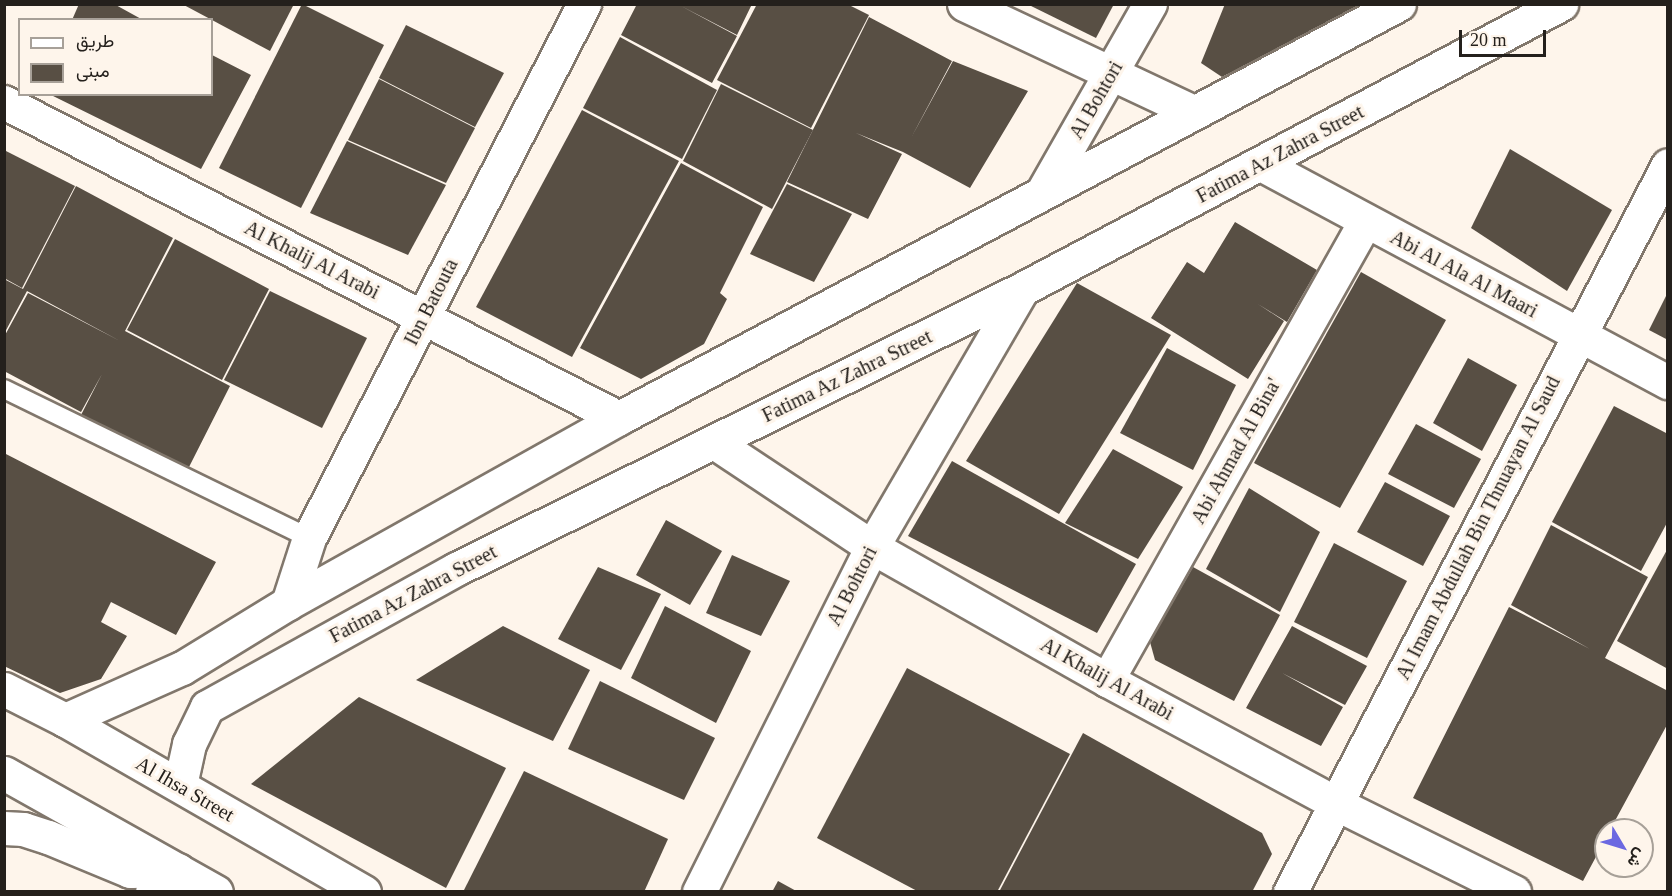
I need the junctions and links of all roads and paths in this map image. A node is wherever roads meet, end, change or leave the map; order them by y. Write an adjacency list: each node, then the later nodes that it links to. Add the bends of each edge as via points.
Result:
1 (584, 4): 14 (street, Ibn Batouta)
2 (964, 4): 6 (street)
3 (1149, 4): 6 (street, Al Bohtori)
4 (1399, 4): 8 (street)
5 (1561, 4): 9 (street, Fatima Az Zahra Street)
6 (1112, 75): 8 (street); 11 (street, Al Bohtori)
7 (4, 102): 14 (street, Al Khalij Al Arabi)
8 (1194, 112): 11 (street)
9 (1261, 164): 12 (street, Abi Al Ala Al Maari); 13 (street, Fatima Az Zahra Street)
10 (1668, 165): 15 (street, Al Imam Abdullah Bin Thnuayan Al Saud)
11 (1041, 194): 18 (street)
12 (1365, 222): 15 (street, Abi Al Ala Al Maari); 23 (street, Abi Ahmad Al Bina')
13 (1022, 290): 19 (street, Fatima Az Zahra Street); 21 (street, Al Bohtori)
14 (424, 317): 18 (street, Al Khalij Al Arabi); 20 (street, Ibn Batouta)
15 (1578, 334): 16 (street, Abi Al Ala Al Maari); 28 (street, Al Imam Abdullah Bin Thnuayan Al Saud)
16 (1668, 382)
17 (4, 389): 20 (lane)
18 (619, 418): 22 (street)
19 (714, 442): 21 (street, Al Khalij Al Arabi); 27 (street, Fatima Az Zahra Street, via 456,569 207,706 189,744)
20 (309, 538): 22 (street, Ibn Batouta)
21 (872, 547): 23 (street, Al Khalij Al Arabi); 34 (street, Al Bohtori)
22 (288, 603): 25 (street, via 182,668)
23 (1107, 680): 28 (street, Al Khalij Al Arabi)
24 (4, 690): 25 (street, Al Ihsa Street)
25 (65, 720): 27 (street, Al Ihsa Street)
26 (4, 773): 30 (street)
27 (180, 785): 33 (street, Al Ihsa Street)
28 (1335, 803): 35 (street, Al Imam Abdullah Bin Thnuayan Al Saud); 36 (street, Al Khalij Al Arabi)
29 (4, 828): 30 (street, via 48,837 129,871)
30 (178, 870): 31 (street); 32 (street)
31 (152, 891)
32 (216, 891)
33 (364, 891)
34 (699, 891)
35 (1290, 891)
36 (1514, 891)

